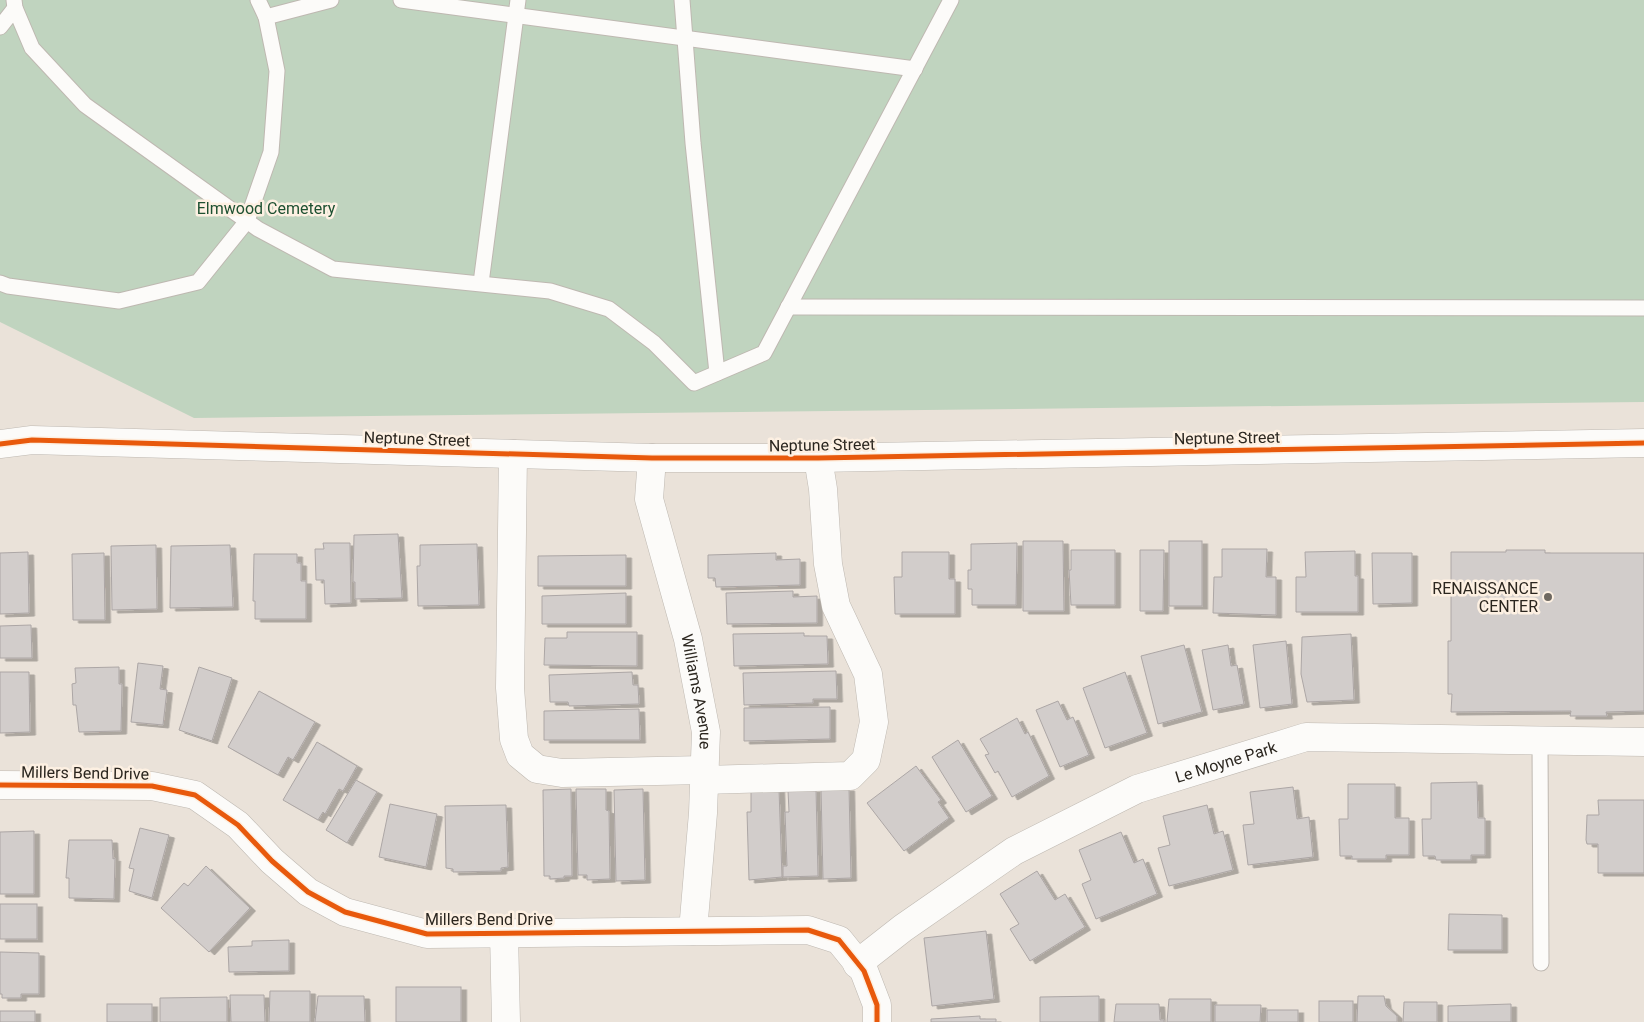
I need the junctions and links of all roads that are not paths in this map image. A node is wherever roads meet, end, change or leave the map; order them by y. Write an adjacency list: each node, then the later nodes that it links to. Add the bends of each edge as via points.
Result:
1 (258, 0): 8 (lane)
2 (331, 0): 8 (lane)
3 (401, 0): 7 (lane)
4 (682, 0): 10 (lane)
5 (951, 0): 11 (lane)
6 (14, 4): 9 (lane); 12 (lane, via 32,48 85,105)
7 (517, 7): 10 (lane); 14 (lane)
8 (266, 16): 12 (lane, via 277,71 271,152)
9 (0, 27)
10 (685, 40): 11 (lane); 17 (lane)
11 (915, 69): 15 (lane)
12 (247, 221): 13 (lane, via 198,282 119,301); 14 (lane, via 333,268)
13 (0, 283)
14 (481, 283): 17 (lane, via 550,291 609,309 654,343 694,383)
15 (788, 307): 16 (lane); 17 (lane, via 764,353)
16 (1644, 308)
17 (717, 373)
18 (1644, 443): 22 (street, Neptune Street)
19 (0, 444): 20 (street, Neptune Street, via 32,440)
20 (513, 454): 21 (street, Neptune Street); 25 (street, via 510,688 514,739 520,755 536,769 562,773)
21 (652, 458): 22 (street, Neptune Street); 25 (street, Williams Avenue, via 649,499 688,640 706,732)
22 (818, 458): 25 (street, via 828,564 836,606 868,674 874,722 866,760 850,776)
23 (1540, 741): 24 (street, Le Moyne Park); 29 (lane); 30 (street, Le Moyne Park, via 1306,737 1137,789 1014,851)
24 (1644, 742)
25 (704, 775): 27 (street, Williams Avenue)
26 (0, 785): 28 (street, Millers Bend Drive, via 152,786 195,795 238,825 308,892 345,912 427,934)
27 (694, 931): 28 (street, Millers Bend Drive); 30 (street, Millers Bend Drive, via 808,930 839,940)
28 (504, 933): 31 (street)
29 (1541, 963)
30 (857, 964): 32 (street, Millers Bend Drive, via 864,972 876,1005)
31 (506, 1022)
32 (878, 1022)

